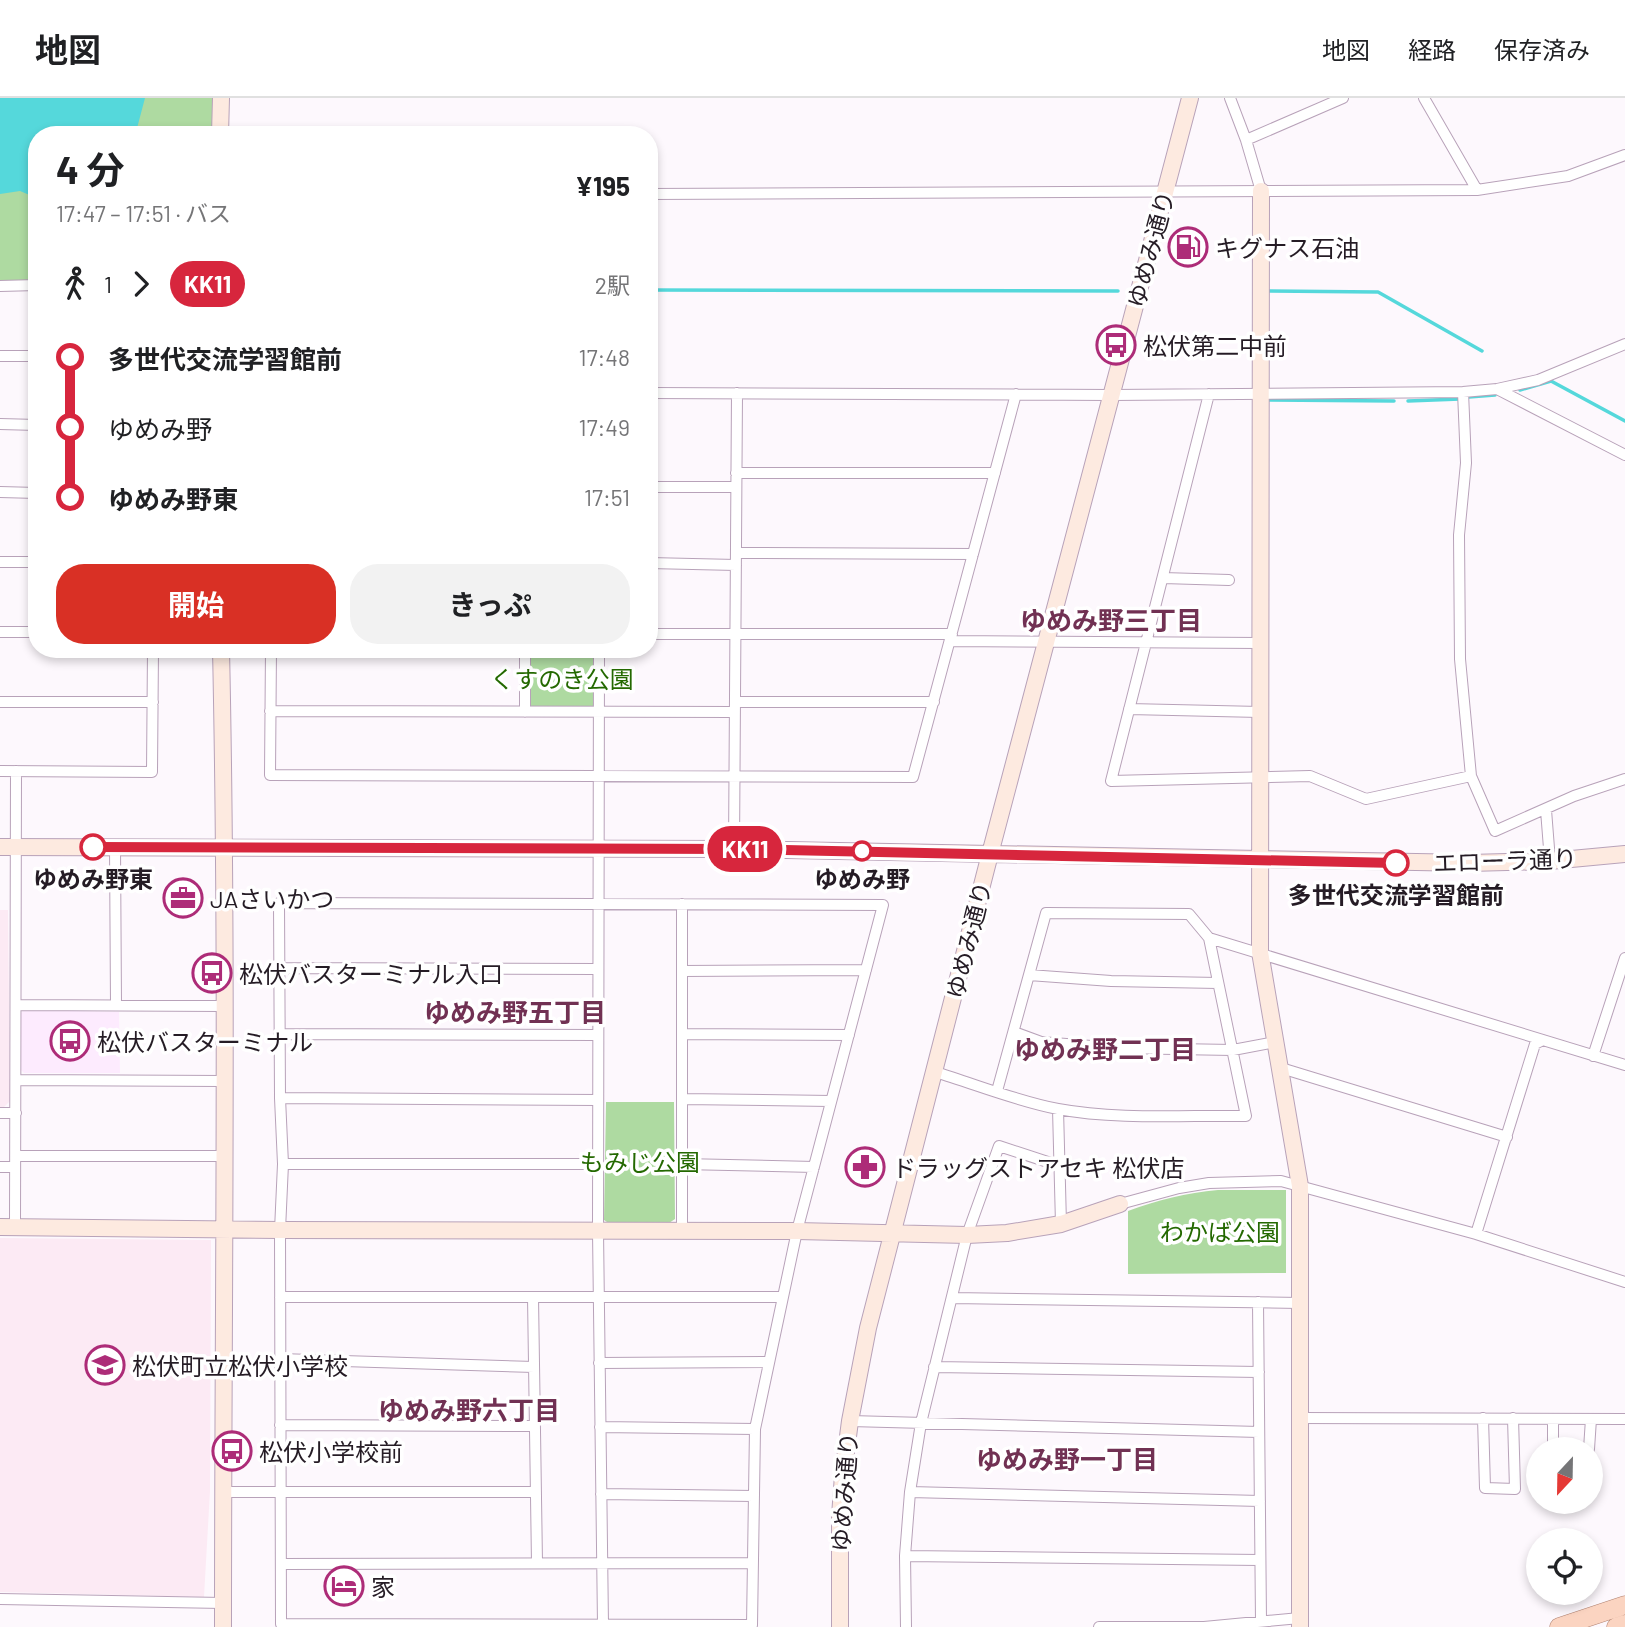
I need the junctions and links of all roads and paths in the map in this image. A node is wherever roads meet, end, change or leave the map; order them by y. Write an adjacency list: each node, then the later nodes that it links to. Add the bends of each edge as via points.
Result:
1 (220, 98): 6 (street)
2 (1190, 98): 9 (street, ゆめみ通り)
3 (1230, 98): 7 (street)
4 (1343, 98): 7 (street)
5 (1424, 98): 10 (street)
6 (220, 126)
7 (1246, 140): 11 (street)
8 (1625, 155): 10 (street, via 1568,176)
9 (1165, 190): 11 (street); 12 (street); 25 (street, ゆめみ通り)
10 (1477, 190): 11 (street)
11 (1261, 191): 22 (street)
12 (658, 194)
13 (28, 285): 14 (street)
14 (0, 286)
15 (1625, 344): 18 (street, via 1538,380)
16 (0, 356): 17 (street)
17 (28, 356)
18 (1497, 389): 19 (street); 28 (street)
19 (1463, 392): 22 (street); 68 (street, via 1466,463 1459,535 1460,659)
20 (658, 393): 21 (street)
21 (737, 393): 23 (street); 29 (street)
22 (1261, 393): 24 (street); 50 (street)
23 (1016, 394): 25 (street); 30 (street)
24 (1209, 394): 25 (street); 41 (street)
25 (1111, 395): 48 (street, ゆめみ通り)
26 (0, 424): 27 (street)
27 (28, 425)
28 (1625, 455)
29 (736, 473): 30 (street); 32 (street)
30 (995, 473): 36 (street)
31 (658, 487): 32 (street)
32 (736, 487): 35 (street)
33 (0, 492): 34 (street)
34 (28, 493)
35 (736, 553): 36 (street); 40 (street)
36 (973, 554): 47 (street)
37 (0, 562): 38 (street)
38 (28, 562)
39 (658, 564): 40 (street)
40 (736, 565): 45 (street)
41 (1163, 578): 42 (street); 49 (street)
42 (1229, 580)
43 (0, 632): 44 (street)
44 (28, 632)
45 (735, 633): 46 (street); 47 (street); 59 (street)
46 (658, 634)
47 (951, 637): 48 (street); 58 (street)
48 (1047, 643): 49 (street); 79 (street, ゆめみ通り)
49 (1146, 643): 50 (street); 60 (street)
50 (1260, 643): 64 (street)
51 (153, 658): 57 (street)
52 (221, 658): 75 (street)
53 (271, 658): 61 (street)
54 (525, 658): 62 (street)
55 (599, 658): 63 (street)
56 (0, 702): 57 (street)
57 (153, 702): 66 (street, via 152,772)
58 (934, 702): 59 (street); 69 (street, via 914,777)
59 (735, 707): 63 (street); 69 (street)
60 (1129, 709): 64 (street); 70 (street, via 1111,781)
61 (270, 711): 62 (street); 67 (street, via 270,775)
62 (525, 712): 63 (street)
63 (599, 712): 67 (street)
64 (1260, 712): 70 (street)
65 (0, 771): 66 (street)
66 (16, 771): 73 (street)
67 (599, 776): 69 (street); 76 (street)
68 (1471, 776): 70 (street, via 1366,799 1310,776); 72 (street, via 1495,831)
69 (734, 777): 77 (street)
70 (1259, 778): 80 (street)
71 (1625, 779): 72 (street)
72 (1546, 810): 81 (street)
73 (8, 847): 74 (street, エローラ通り); 93 (street)
74 (115, 847): 75 (street, エローラ通り); 94 (street)
75 (225, 848): 76 (street, エローラ通り); 95 (street)
76 (599, 848): 77 (street, エローラ通り); 82 (street)
77 (734, 849): 79 (street, エローラ通り)
78 (1625, 854): 81 (street, エローラ通り)
79 (990, 855): 80 (street, エローラ通り); 107 (street, ゆめみ通り)
80 (1259, 861): 81 (street, エローラ通り); 85 (street)
81 (1550, 861)
82 (599, 904): 83 (street); 87 (street, via 279,903); 88 (street)
83 (682, 904): 89 (street, via 883,905); 90 (street)
84 (1209, 937): 85 (street); 91 (street, via 1189,914 1046,913); 92 (street)
85 (1261, 952): 101 (street); 102 (street)
86 (1625, 958): 104 (street)
87 (278, 968): 88 (street); 97 (street)
88 (598, 969): 99 (street)
89 (866, 970): 90 (street); 100 (street)
90 (682, 971): 98 (street)
91 (1029, 975): 92 (street); 96 (street)
92 (1218, 982): 103 (street)
93 (16, 1005): 94 (street); 108 (street)
94 (116, 1005): 95 (street)
95 (224, 1006): 109 (street)
96 (1014, 1032): 103 (street, via 1041,1042); 110 (street)
97 (279, 1034): 99 (street); 111 (street)
98 (682, 1034): 100 (street); 112 (street)
99 (598, 1035): 113 (street)
100 (849, 1035): 114 (street)
101 (1544, 1040): 104 (street); 118 (street, via 1535,1044)
102 (1275, 1042): 103 (street); 106 (street)
103 (1233, 1050): 115 (street, via 1245,1116)
104 (1593, 1056): 105 (street)
105 (1625, 1065)
106 (1280, 1069): 118 (street); 127 (street)
107 (935, 1072): 110 (street); 136 (street, ゆめみ通り)
108 (16, 1080): 109 (street); 117 (street)
109 (223, 1081): 119 (street)
110 (997, 1091): 115 (street)
111 (280, 1098): 113 (street); 121 (street)
112 (682, 1099): 114 (street); 123 (street)
113 (598, 1100): 122 (street)
114 (831, 1101): 126 (street)
115 (1058, 1109): 124 (street)
116 (0, 1113): 117 (street)
117 (16, 1113): 120 (street)
118 (1507, 1137): 137 (street)
119 (224, 1156): 120 (street); 131 (street)
120 (15, 1161): 125 (street); 130 (street)
121 (283, 1164): 122 (street); 132 (street)
122 (598, 1164): 133 (street)
123 (682, 1164): 126 (street); 134 (street)
124 (1060, 1166): 129 (street); 138 (street, via 999,1146)
125 (0, 1167)
126 (814, 1167): 135 (street)
127 (1300, 1186): 128 (street, via 1281,1181 1209,1183); 137 (street); 146 (street)
128 (1120, 1205): 129 (street)
129 (1061, 1224): 138 (street)
130 (8, 1227): 131 (street)
131 (224, 1229): 132 (street); 168 (street)
132 (280, 1230): 133 (street); 140 (street)
133 (598, 1231): 134 (street); 142 (street)
134 (682, 1231): 135 (street)
135 (797, 1231): 136 (street); 143 (street)
136 (892, 1232): 138 (street); 159 (street, ゆめみ通り)
137 (1476, 1234): 139 (street)
138 (967, 1235): 144 (street)
139 (1625, 1282)
140 (280, 1297): 141 (street); 147 (street)
141 (533, 1297): 142 (street); 150 (street)
142 (598, 1297): 143 (street); 149 (street)
143 (783, 1297): 148 (street)
144 (951, 1298): 145 (street); 151 (street)
145 (1258, 1302): 146 (street); 152 (street)
146 (1300, 1303): 153 (street)
147 (280, 1359): 150 (street); 161 (street)
148 (769, 1362): 149 (street); 164 (street)
149 (599, 1363): 163 (street)
150 (534, 1367): 162 (street)
151 (934, 1367): 152 (street); 160 (street)
152 (1259, 1372): 165 (street)
153 (1300, 1418): 154 (street); 185 (street)
154 (1483, 1418): 155 (street); 155 (street, via 1485,1488 1515,1489)
155 (1513, 1418): 156 (street)
156 (1553, 1419): 157 (street); 166 (street)
157 (1591, 1419): 158 (street); 167 (street)
158 (1625, 1419)
159 (849, 1421): 160 (street); 189 (street, ゆめみ通り, via 840,1516)
160 (921, 1423): 165 (street); 171 (street)
161 (280, 1425): 162 (street); 169 (street)
162 (535, 1426): 170 (street)
163 (600, 1427): 164 (street); 172 (street)
164 (755, 1429): 173 (street)
165 (1259, 1432): 174 (street)
166 (1553, 1437)
167 (1590, 1437)
168 (222, 1492): 169 (street); 182 (street)
169 (281, 1492): 170 (street); 180 (street)
170 (536, 1492): 177 (street)
171 (910, 1492): 174 (street); 175 (street)
172 (601, 1494): 173 (street); 178 (street)
173 (754, 1496): 179 (street)
174 (1260, 1501): 176 (street)
175 (905, 1556): 176 (street); 190 (street)
176 (1260, 1560): 184 (street)
177 (537, 1563): 178 (street); 180 (street)
178 (602, 1563): 179 (street); 187 (street)
179 (753, 1563): 187 (street, via 752,1625)
180 (281, 1564): 187 (street, via 281,1624)
181 (0, 1599): 182 (street)
182 (223, 1604): 188 (street)
183 (1625, 1605): 192 (main road)
184 (1261, 1621): 185 (street); 191 (street, via 1205,1627)
185 (1300, 1623)
186 (1625, 1624): 193 (main road)
187 (603, 1625)
188 (223, 1627)
189 (840, 1627)
190 (906, 1627)
191 (1099, 1627)
192 (1559, 1627)
193 (1616, 1627)

